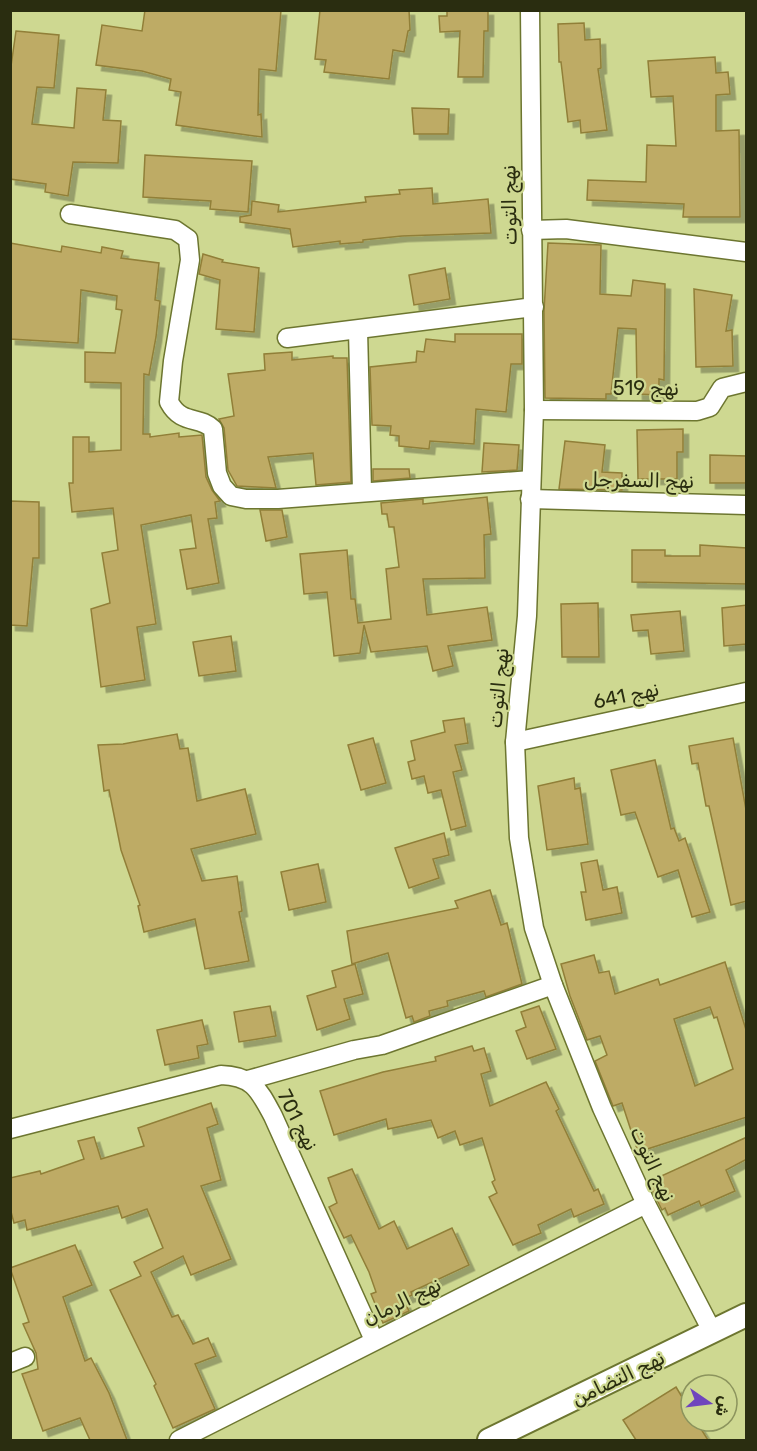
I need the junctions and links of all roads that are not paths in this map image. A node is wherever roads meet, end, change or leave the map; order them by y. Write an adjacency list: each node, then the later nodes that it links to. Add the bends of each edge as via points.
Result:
1 (530, 10): 3 (street, نهج التوت)
2 (70, 214): 11 (street, via 175,230 188,238 190,260 172,361 169,402 183,418 213,429 217,473 224,491 246,499)
3 (531, 230): 4 (street, via 566,229); 5 (street, نهج التوت)
4 (747, 252)
5 (534, 307): 6 (street); 9 (street, نهج التوت)
6 (358, 330): 7 (street); 11 (street)
7 (287, 338)
8 (747, 382): 9 (street, نهج 519, via 722,388 710,407 697,411)
9 (534, 410): 10 (street, نهج التوت)
10 (531, 480): 11 (street); 12 (street, نهج التوت)
11 (362, 491)
12 (530, 500): 13 (street, نهج السفرجل); 15 (street, نهج التوت, via 527,616)
13 (747, 505)
14 (747, 692): 15 (street, نهج 641)
15 (515, 742): 16 (street, نهج التوت, via 516,802 524,869 534,928)
16 (553, 986): 17 (street, via 382,1045); 19 (street, نهج التوت)
17 (248, 1080): 18 (street, via 221,1075); 22 (street, نهج 701, via 273,1116)
18 (10, 1129)
19 (646, 1204): 21 (street, نهج التوت); 22 (street, نهج الرمان)
20 (746, 1315): 21 (street, نهج التضامن)
21 (712, 1331): 24 (street, نهج التضامن)
22 (374, 1340): 23 (street, نهج الرمان)
23 (179, 1440)
24 (489, 1440)

